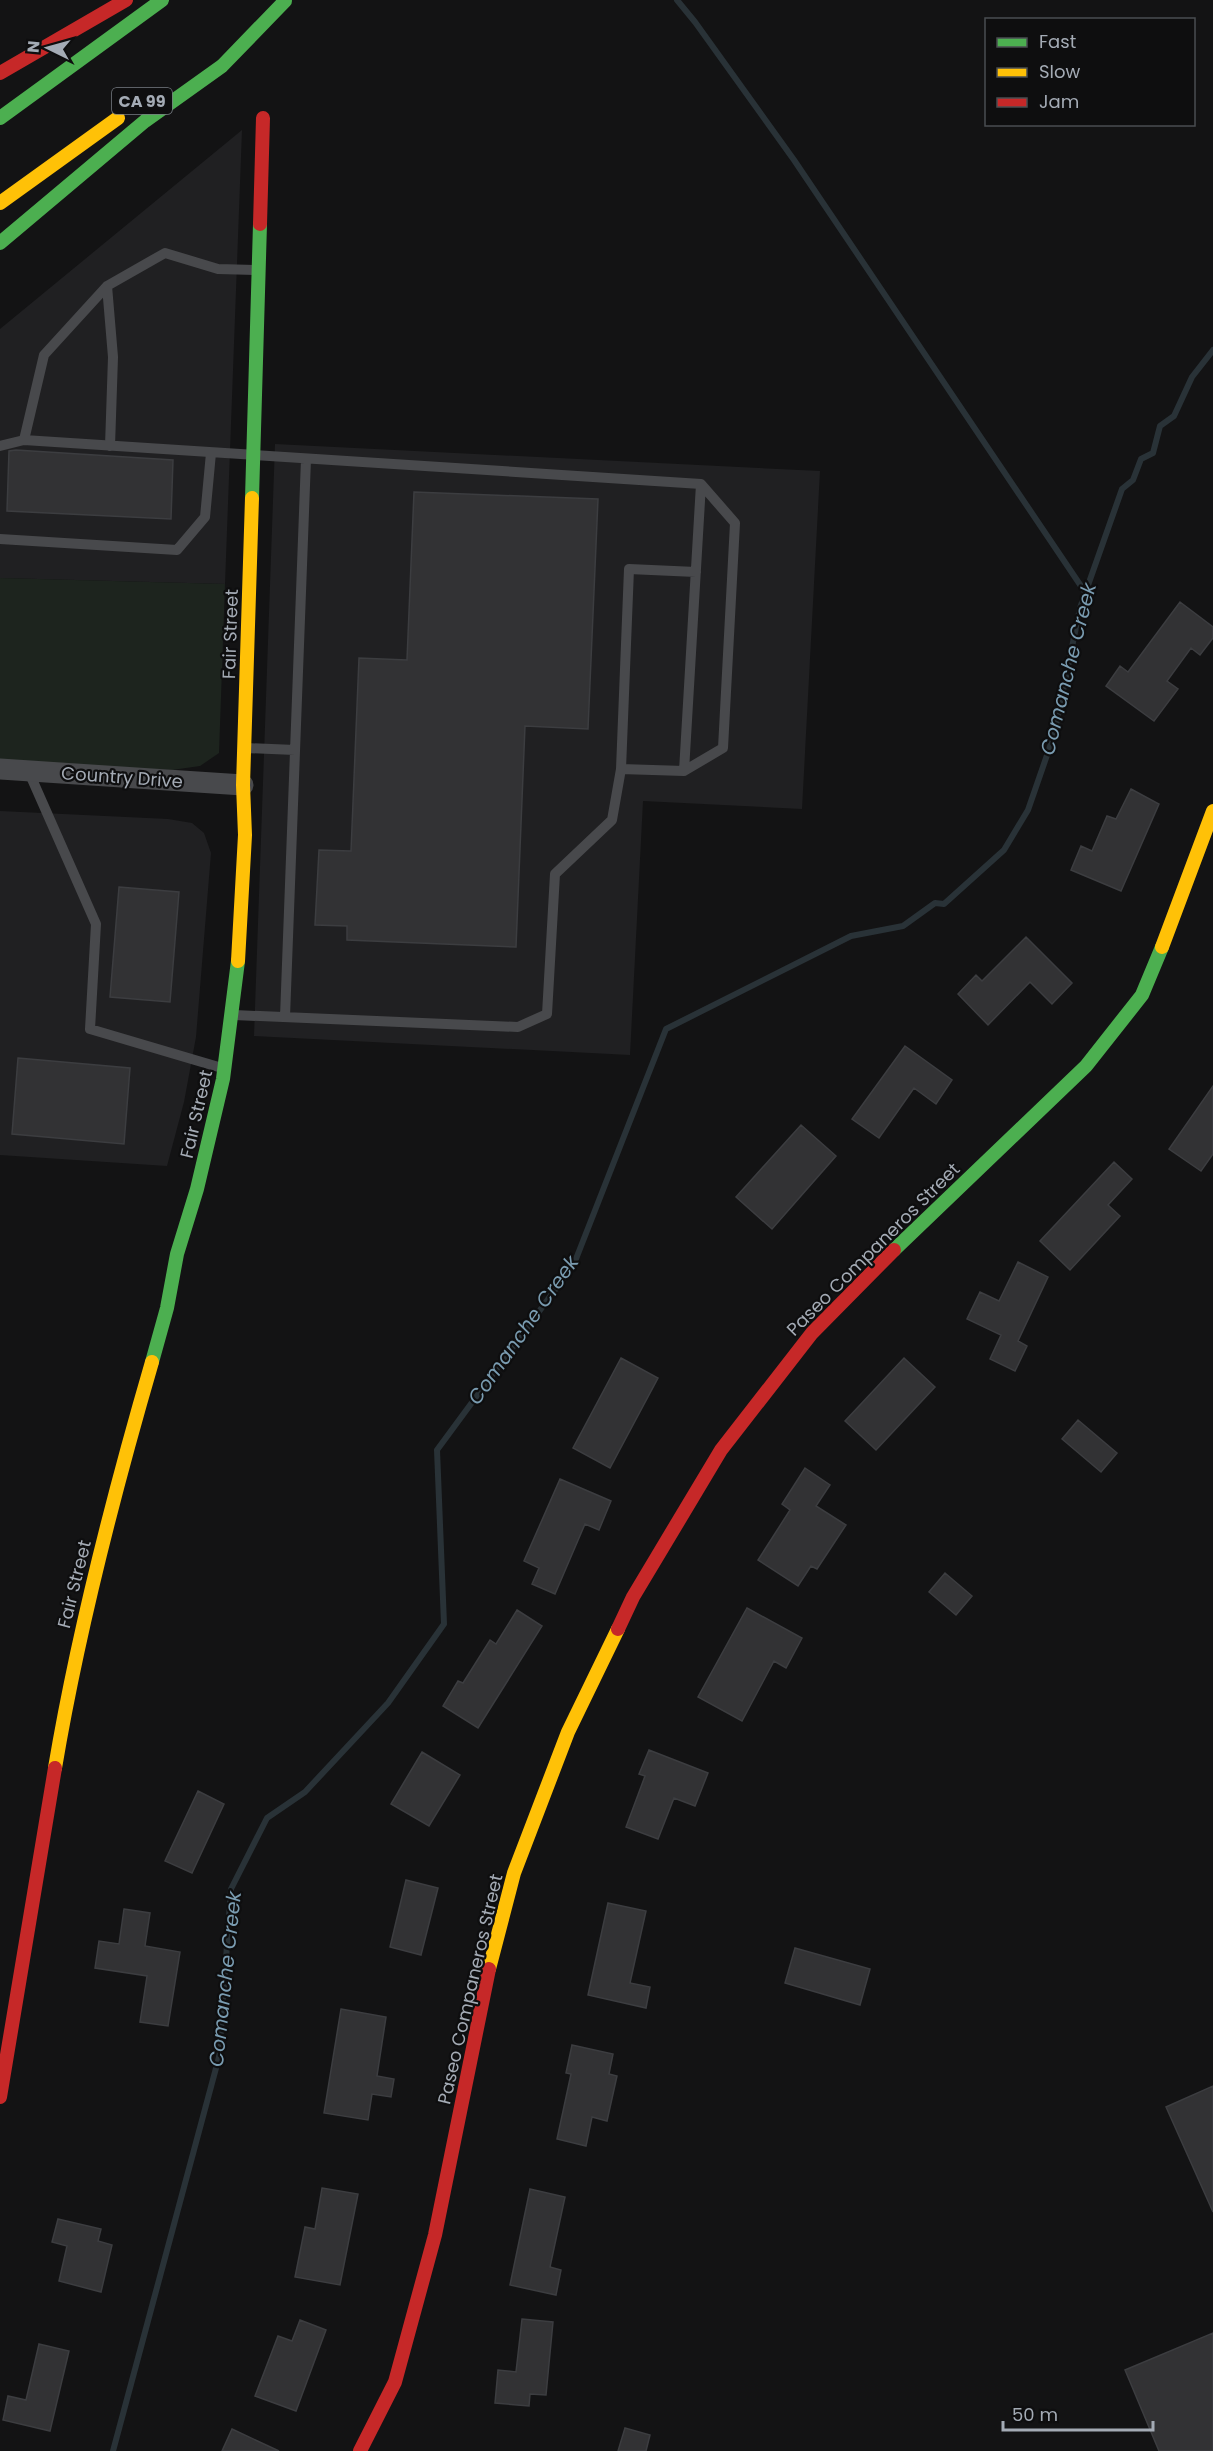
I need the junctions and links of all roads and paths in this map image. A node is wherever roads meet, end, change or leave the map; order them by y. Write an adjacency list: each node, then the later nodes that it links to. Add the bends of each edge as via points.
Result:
1 (126, 0): 5 (main road)
2 (162, 0): 7 (main road)
3 (285, 0): 4 (main road); 10 (main road, via 222,66 146,121)
4 (227, 41)
5 (0, 73)
6 (132, 108): 9 (main road, CA 99)
7 (0, 118)
8 (263, 118): 11 (main road, Fair Street)
9 (0, 203)
10 (0, 243)
11 (259, 270): 12 (lane, via 218,269 165,253); 17 (main road, Fair Street)
12 (106, 286): 13 (lane, via 44,355); 15 (lane, via 113,357)
13 (24, 440): 14 (lane); 15 (lane)
14 (0, 446)
15 (110, 446): 16 (lane)
16 (211, 453): 17 (lane); 20 (lane, via 205,516 177,550)
17 (254, 456): 18 (lane); 22 (main road, Fair Street)
18 (306, 459): 19 (lane); 23 (lane)
19 (701, 484): 21 (lane); 27 (lane, via 735,523 723,748)
20 (0, 539)
21 (696, 572): 26 (lane, via 629,569); 27 (lane)
22 (244, 748): 23 (lane); 28 (main road, Fair Street)
23 (295, 750): 31 (lane)
24 (0, 769): 25 (street, Country Drive)
25 (28, 770): 28 (street, Country Drive); 32 (lane, via 96,924 90,1029)
26 (621, 770): 27 (lane); 31 (lane, via 612,820 555,874 547,1014 518,1027)
27 (684, 771)
28 (243, 785): 30 (main road, Fair Street, via 240,948)
29 (1213, 811): 34 (main road, Paseo Companeros Street, via 1142,995 1086,1066 919,1224 812,1333 721,1450 633,1597 568,1732 514,1874 489,1973 432,2246 395,2382)
30 (231, 1015): 31 (lane); 32 (main road, Fair Street)
31 (285, 1017)
32 (225, 1069): 33 (main road, Fair Street, via 70,1678)
33 (0, 2097)
34 (360, 2451)

